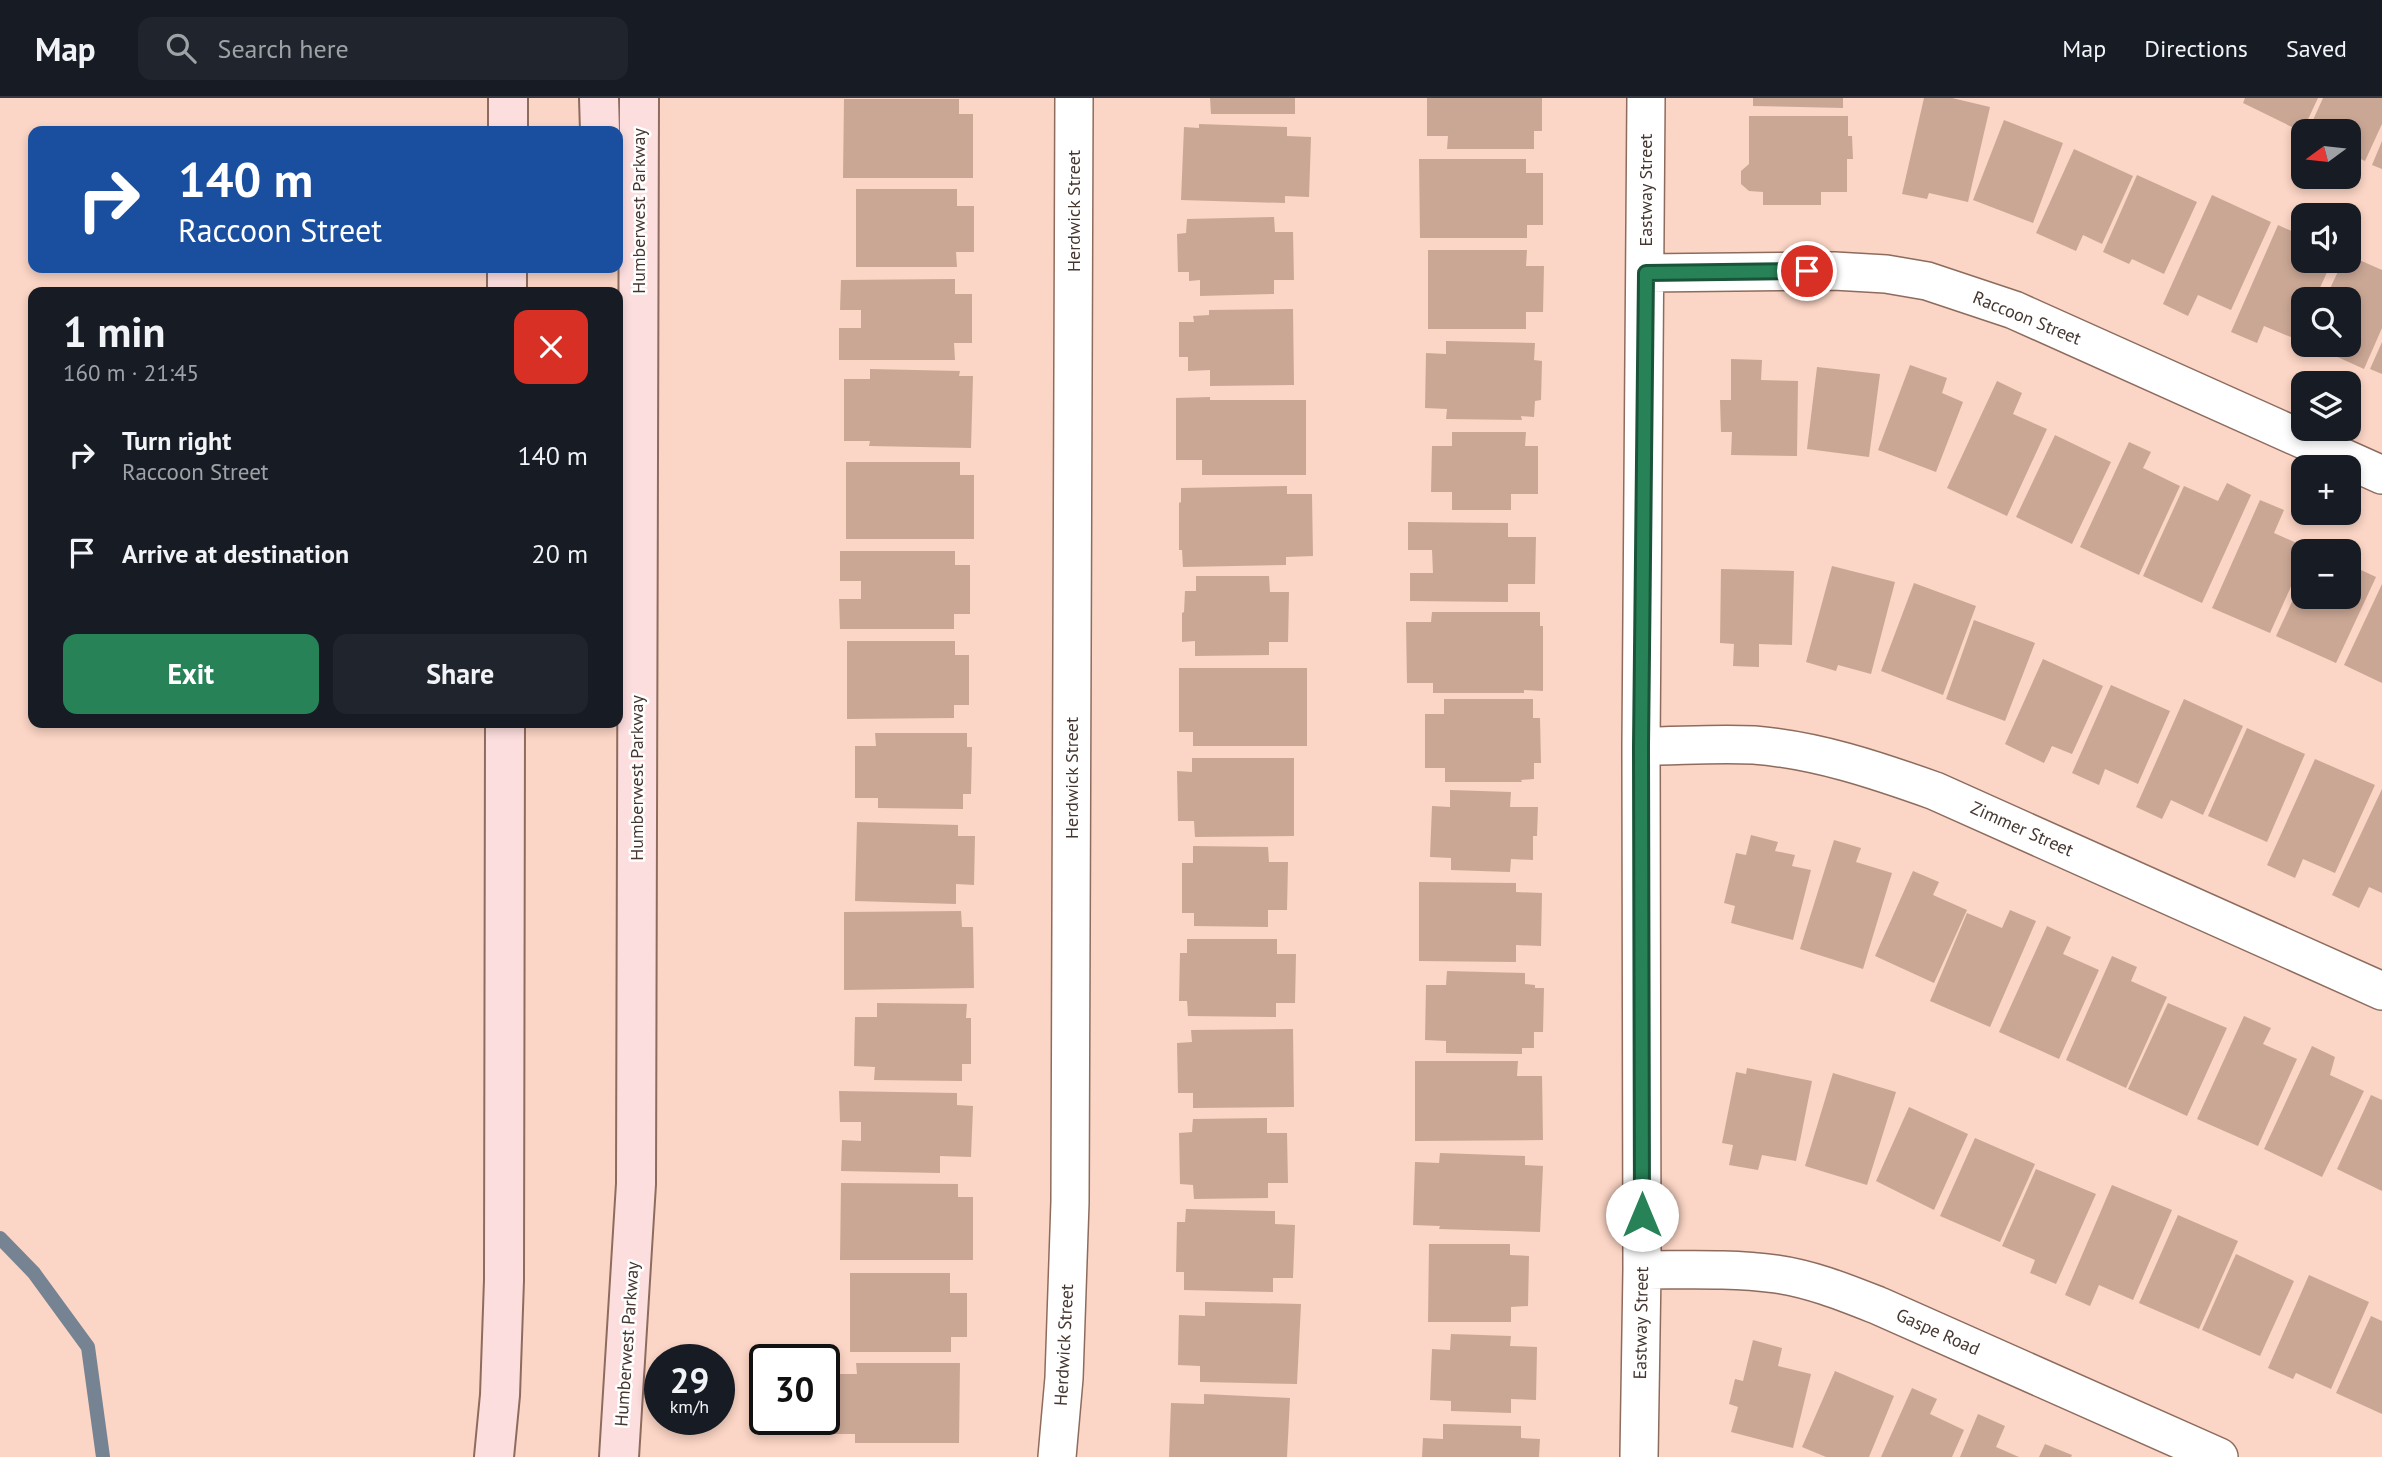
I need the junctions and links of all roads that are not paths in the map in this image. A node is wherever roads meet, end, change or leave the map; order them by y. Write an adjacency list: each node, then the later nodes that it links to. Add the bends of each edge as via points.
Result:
1 (508, 98): 6 (main road)
2 (599, 98): 7 (main road)
3 (639, 98): 10 (main road, Humberwest Parkway)
4 (1074, 98): 18 (street, Herdwick Street, via 1070,1189)
5 (1646, 98): 8 (street, Eastway Street)
6 (508, 126)
7 (600, 126)
8 (1646, 273): 11 (street, Raccoon Street, via 1834,271 1927,281 2014,310); 13 (street, Eastway Street)
9 (623, 345): 10 (main road)
10 (639, 466): 17 (main road, Humberwest Parkway, via 636,1184)
11 (2382, 475)
12 (505, 728): 16 (main road, via 504,1280)
13 (1641, 746): 14 (street, Zimmer Street, via 1753,745 1865,766 1936,791); 15 (street, Eastway Street)
14 (2382, 991)
15 (1642, 1270): 19 (street, Eastway Street); 20 (street, Gaspe Road, via 1777,1274 1827,1286)
16 (494, 1457)
17 (619, 1457)
18 (1057, 1457)
19 (1639, 1457)
20 (2219, 1457)

